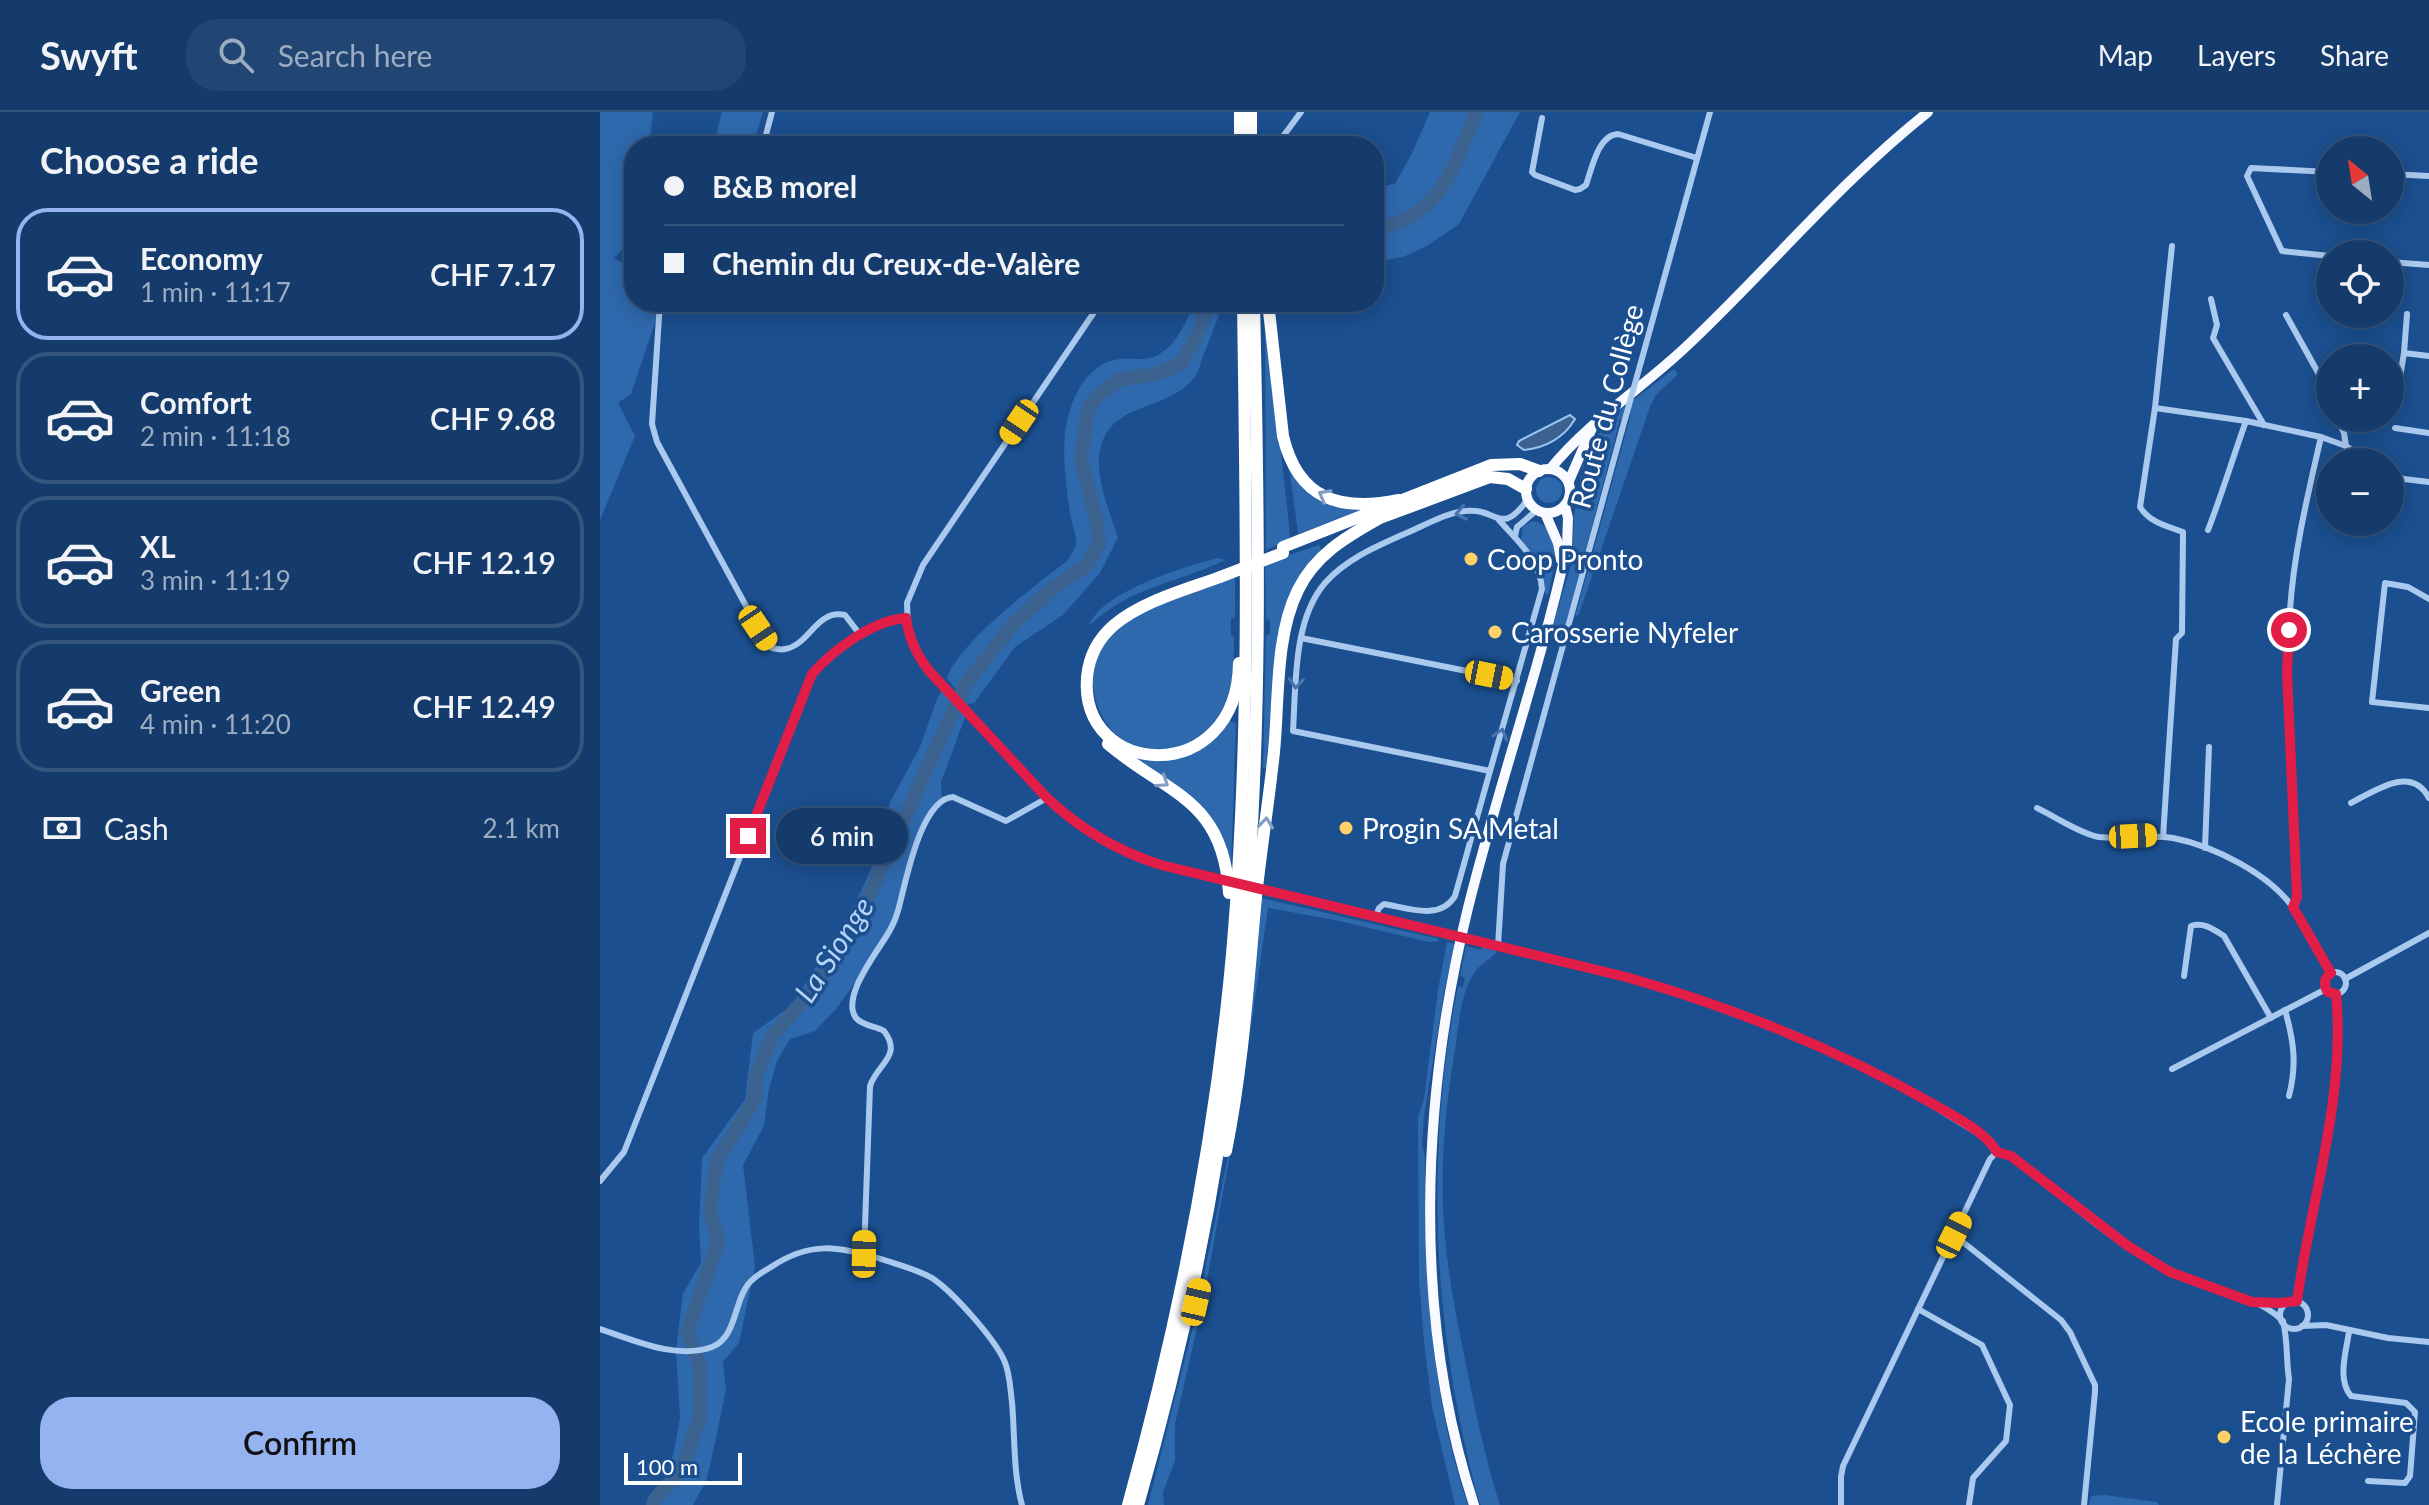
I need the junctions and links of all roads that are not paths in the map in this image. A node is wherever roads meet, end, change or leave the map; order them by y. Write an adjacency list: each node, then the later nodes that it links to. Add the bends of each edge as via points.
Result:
1 (772, 112): 9 (street)
2 (1233, 112): 10 (highway)
3 (1240, 112): 11 (highway)
4 (1251, 112): 12 (highway)
5 (1301, 112): 13 (street)
6 (1928, 112): 36 (highway, via 1843,186 1688,345)
7 (1707, 113): 14 (street, Route du Collège)
8 (1542, 118): 14 (street, via 1532,172 1575,190 1586,185 1610,134)
9 (766, 136)
10 (1233, 136)
11 (1240, 136)
12 (1251, 136)
13 (1283, 136)
14 (1697, 158): 76 (street, Route du Collège, bridge, via 1503,864)
15 (2316, 171): 19 (street, via 2251,168 2247,176 2282,251)
16 (2404, 175): 17 (street)
17 (2429, 176)
18 (2172, 246): 34 (street)
19 (2316, 255)
20 (2404, 263): 21 (street)
21 (2429, 265)
22 (2211, 299): 37 (street, via 2217,325 2213,338)
23 (659, 312): 61 (street, via 652,424 657,442 758,628 772,648 786,650 835,613 845,615)
24 (1094, 312): 60 (street, via 923,565)
25 (1236, 312): 58 (highway, via 1241,573 1236,687 1222,722 1196,746 1160,756 1121,745 1101,726 1088,697 1087,673 1097,645 1134,612)
26 (1243, 312): 77 (highway, via 1247,652)
27 (1254, 312): 106 (highway, via 1257,717 1241,974 1218,1154 1195,1277)
28 (1269, 312): 49 (highway, one-way to 28, via 1344,504 1321,494 1299,474 1283,436)
29 (2407, 314): 31 (street)
30 (2286, 315): 33 (street)
31 (2404, 353): 32 (street)
32 (2429, 356)
33 (2316, 369)
34 (2155, 408): 35 (street); 71 (street, via 2140,507 2145,516 2183,532 2182,633 2176,639)
35 (2246, 421): 37 (street); 54 (street)
36 (1594, 424): 44 (highway); 46 (highway)
37 (2264, 425): 41 (street)
38 (2404, 429): 40 (street)
39 (2344, 432): 42 (street)
40 (2429, 433)
41 (2321, 437): 42 (street); 73 (street, via 2297,543 2290,608 2287,672 2297,897)
42 (2346, 446): 43 (street)
43 (2349, 448)
44 (1545, 469): 46 (highway, via 1561,472); 48 (highway, via 1529,480); 49 (highway, via 1491,465)
45 (2404, 479): 47 (street)
46 (1569, 481): 50 (highway, via 1571,494)
47 (2429, 482)
48 (1527, 494): 51 (highway); 52 (highway, via 1508,479 1490,477); 53 (street, via 1514,516)
49 (1399, 500): 56 (highway)
50 (1565, 506): 51 (highway); 57 (highway, via 1568,542)
51 (1541, 512): 55 (street, via 1517,527); 57 (highway, via 1558,543)
52 (1378, 519): 56 (highway); 107 (highway, one-way to 52, via 1199,1290 1238,1092 1288,617 1300,586 1319,559)
53 (1499, 520): 55 (street); 62 (street, one-way to 62, via 1475,510 1455,513 1363,553 1321,588)
54 (2208, 530)
55 (1515, 536): 63 (street, via 1537,568 1542,589)
56 (1283, 550): 58 (highway, bridge)
57 (1561, 567): 108 (highway, via 1463,931 1435,1097 1431,1196 1436,1313 1449,1405)
58 (1220, 574): 77 (highway, one-way to 77, via 1143,600 1110,619 1086,651 1080,686 1086,713 1103,739 1182,795 1211,828 1227,874)
59 (2429, 599): 64 (street, via 2408,587 2385,583 2372,702)
60 (906, 618): 61 (street, via 884,622); 67 (street, via 916,653)
61 (861, 636): 88 (street, via 812,674 624,1152)
62 (1301, 638): 63 (street); 66 (street, one-way to 66, via 1293,731)
63 (1517, 681): 66 (street, one-way to 63)
64 (2429, 708)
65 (2209, 747): 72 (street)
66 (1490, 771): 74 (street, via 1452,902 1432,911 1384,904)
67 (1047, 798): 74 (street, bridge, via 1068,818 1134,857); 90 (street, via 1006,821 953,797 940,801 917,842 894,922 865,969 853,1010 859,1021 884,1031 891,1046 870,1086)
68 (2429, 798): 69 (street, via 2407,780 2394,781)
69 (2351, 803)
70 (2037, 808): 71 (street, via 2096,837)
71 (2163, 837): 72 (street)
72 (2205, 848): 73 (street, via 2246,867)
73 (2293, 907): 78 (street)
74 (1375, 918): 76 (street, bridge)
75 (2429, 933): 80 (street)
76 (1498, 946): 87 (street, via 1683,993 1792,1033 1889,1079 1984,1137)
77 (1232, 954): 105 (highway, via 1190,1245)
78 (2331, 973): 80 (street); 81 (street)
79 (2184, 976): 84 (street, via 2191,926 2212,928 2224,936)
80 (2345, 979): 82 (street, via 2345,989)
81 (2326, 989): 82 (street); 83 (street)
82 (2336, 994): 91 (street, via 2337,1079)
83 (2285, 1010): 84 (street); 86 (street, via 2295,1071)
84 (2271, 1018): 85 (street)
85 (2172, 1069)
86 (2289, 1096)
87 (1997, 1152): 89 (street); 92 (street, via 2011,1156 2159,1265)
88 (600, 1181)
89 (1954, 1235): 95 (street); 111 (street, via 2061,1320 2072,1337 2095,1385)
90 (864, 1254): 99 (street, via 816,1248 781,1260 750,1282 726,1337 704,1349 663,1348); 104 (street, via 934,1280 1000,1354 1010,1385)
91 (2297, 1301): 93 (street); 94 (street)
92 (2252, 1302): 93 (street); 96 (street)
93 (2288, 1303): 96 (street)
94 (2306, 1307): 97 (street); 98 (street, via 2308,1316)
95 (1918, 1309): 109 (street, via 1843,1466); 110 (street, via 1982,1345 2010,1405 2006,1441 1973,1478)
96 (2282, 1320): 98 (street, via 2289,1327); 102 (street)
97 (2326, 1325): 98 (street); 100 (street)
98 (2301, 1326): 102 (street)
99 (600, 1329)
100 (2349, 1332): 101 (street); 103 (street, via 2344,1388 2351,1396 2406,1403 2415,1412 2410,1476 2405,1483)
101 (2429, 1342)
102 (2287, 1347): 112 (street, via 2289,1379)
103 (2368, 1481)
104 (1022, 1505)
105 (1128, 1505)
106 (1138, 1505)
107 (1146, 1505)
108 (1474, 1505)
109 (1841, 1505)
110 (1969, 1505)
111 (2084, 1505)
112 (2277, 1505)

